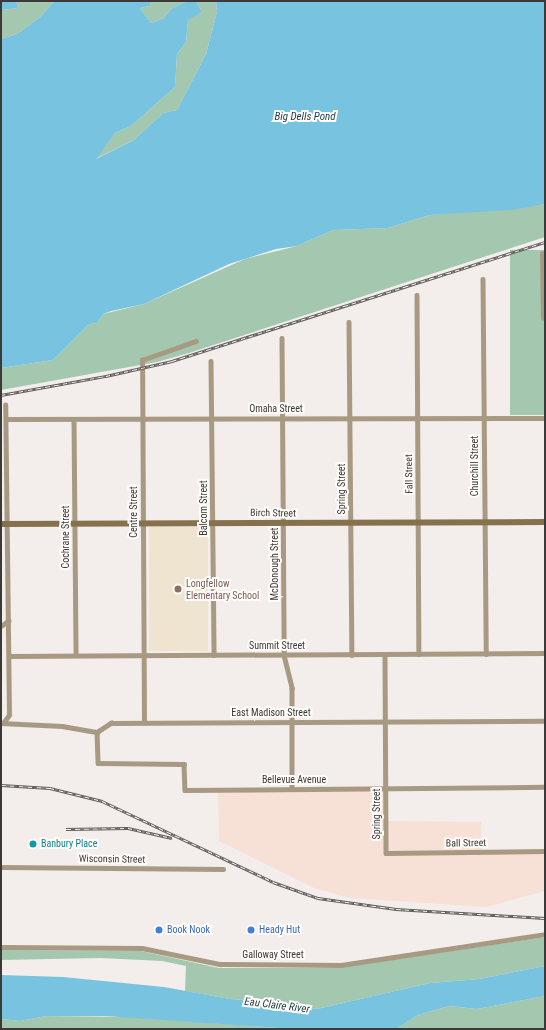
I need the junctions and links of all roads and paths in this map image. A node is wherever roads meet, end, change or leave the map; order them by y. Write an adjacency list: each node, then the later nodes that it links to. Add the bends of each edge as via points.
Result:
1 (545, 253): 4 (street, via 542,254)
2 (483, 279): 15 (street, Churchill Street)
3 (417, 295): 14 (street, Fall Street)
4 (543, 318)
5 (349, 322): 13 (street, Spring Street)
6 (282, 338): 12 (street, McDonough Street)
7 (196, 341): 10 (street, Centre Street, via 142,360)
8 (211, 361): 11 (street, Balcom Street)
9 (6, 405): 17 (street)
10 (142, 418): 11 (street, Omaha Street); 18 (street, Omaha Street); 23 (street, Centre Street)
11 (212, 418): 12 (street, Omaha Street); 19 (street, Balcom Street)
12 (282, 418): 13 (street, Omaha Street); 24 (street, McDonough Street)
13 (350, 418): 14 (street, Omaha Street); 25 (street, Spring Street)
14 (417, 418): 15 (street, Omaha Street); 26 (street, Fall Street)
15 (484, 418): 16 (street, Omaha Street); 20 (street, Churchill Street)
16 (545, 418)
17 (7, 419): 18 (street, Omaha Street); 27 (street)
18 (74, 419): 22 (street, Cochrane Street)
19 (213, 522): 23 (main road, Birch Street); 24 (main road, Birch Street); 35 (street, Balcom Street)
20 (484, 522): 21 (main road, Birch Street); 26 (main road, Birch Street); 32 (street, Churchill Street)
21 (545, 522)
22 (75, 523): 23 (main road, Birch Street); 27 (main road, Birch Street); 33 (street, Cochrane Street)
23 (143, 523): 34 (street, Centre Street)
24 (284, 523): 25 (main road, Birch Street); 36 (street, McDonough Street)
25 (351, 523): 26 (main road, Birch Street); 37 (street, Spring Street)
26 (418, 523): 31 (street, Fall Street)
27 (4, 524): 28 (street)
28 (8, 621): 29 (street); 39 (street)
29 (1, 626)
30 (545, 653): 32 (street, Summit Street)
31 (419, 654): 32 (street, Summit Street); 38 (street, Summit Street)
32 (486, 654)
33 (76, 655): 34 (street, Summit Street); 39 (street, Summit Street)
34 (143, 655): 35 (street, Summit Street); 41 (street, Centre Street)
35 (214, 655): 36 (street, Summit Street)
36 (284, 655): 37 (street, Summit Street); 43 (street, McDonough Street, via 292,688)
37 (352, 655): 38 (street, Summit Street)
38 (385, 655): 42 (street, Spring Street)
39 (9, 656): 44 (street, via 9,715)
40 (545, 721): 42 (street, East Madison Street)
41 (144, 722): 43 (street, East Madison Street); 45 (street, East Madison Street, via 111,723)
42 (386, 722): 43 (street, East Madison Street); 48 (street, Spring Street)
43 (292, 723): 47 (street, McDonough Street)
44 (2, 724): 45 (street, via 62,726)
45 (97, 732): 47 (street, Bellevue Avenue, via 98,763 184,764 185,790)
46 (545, 787): 48 (street, Bellevue Avenue)
47 (292, 789): 48 (street, Bellevue Avenue)
48 (386, 790): 50 (street, Spring Street)
49 (545, 851): 50 (street, Ball Street)
50 (386, 853)
51 (1, 867): 52 (street, Wisconsin Street)
52 (223, 869)
53 (545, 934): 54 (street, Galloway Street, via 341,965 220,964 142,948)
54 (1, 947)

